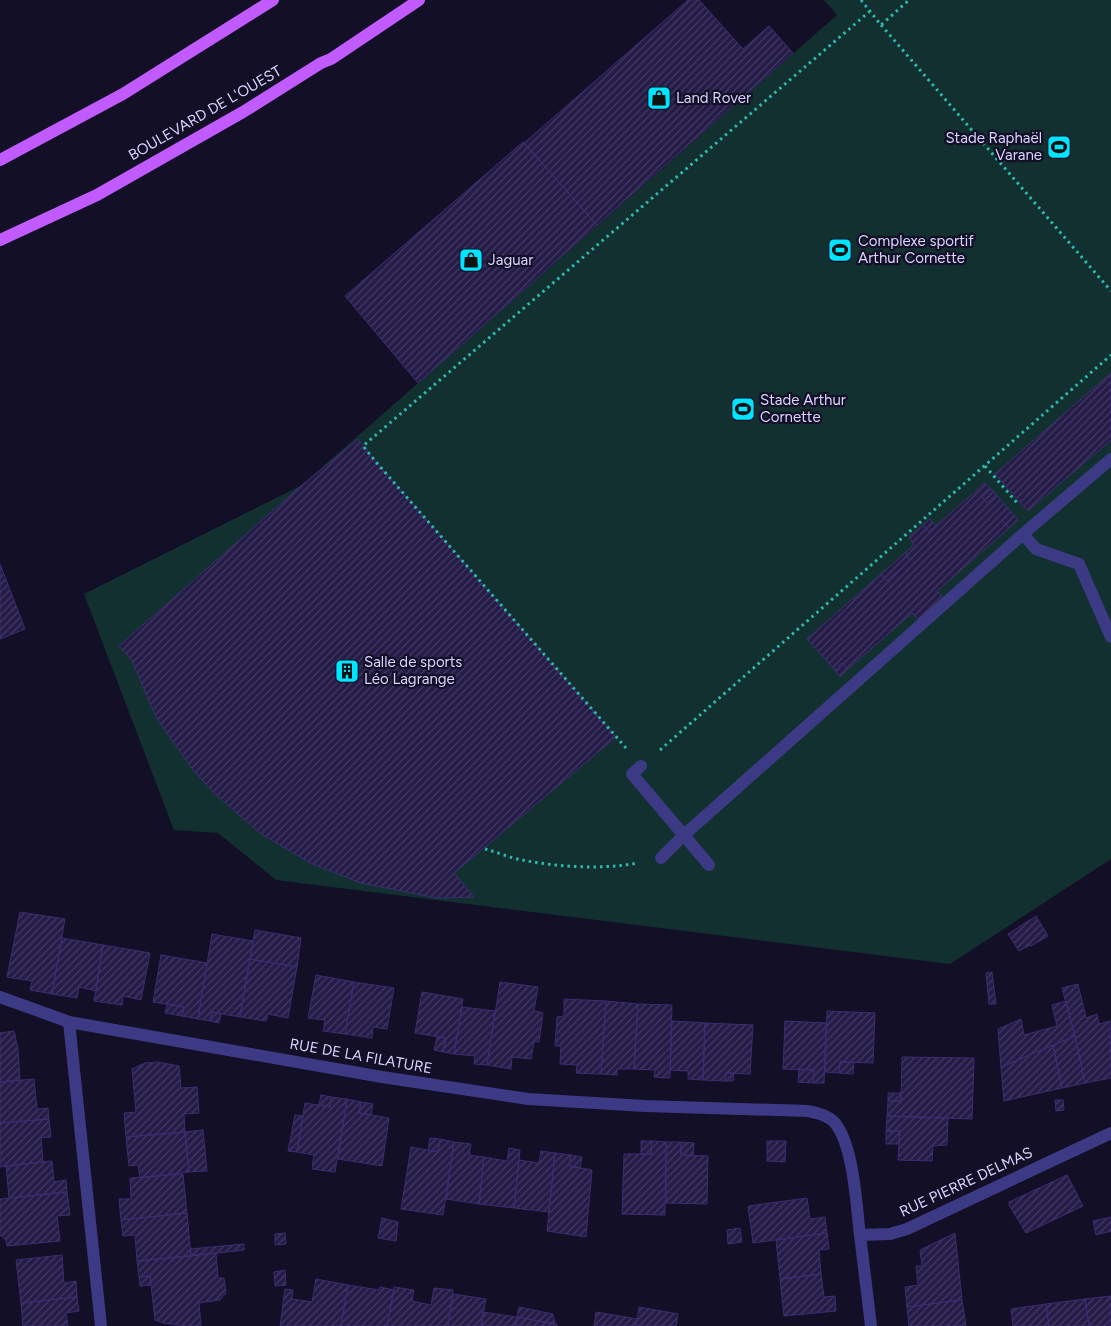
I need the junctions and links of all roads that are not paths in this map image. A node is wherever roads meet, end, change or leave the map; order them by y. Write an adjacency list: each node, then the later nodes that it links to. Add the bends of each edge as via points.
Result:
1 (273, 0): 3 (main road, via 123,94)
2 (418, 0): 4 (main road, BOULEVARD DE L'OUEST, via 331,59 321,62 243,112 97,194)
3 (0, 160)
4 (0, 240)
5 (1111, 459): 6 (street)
6 (1024, 534): 7 (street, via 1036,549 1079,564); 9 (street)
7 (1111, 638)
8 (642, 766): 9 (street, via 632,774)
9 (684, 834): 10 (street); 11 (street)
10 (661, 858)
11 (709, 865)
12 (0, 997): 13 (street, RUE DE LA FILATURE)
13 (69, 1022): 15 (street, RUE DE LA FILATURE, via 528,1099 821,1114 834,1122 848,1150); 16 (street)
14 (1111, 1133): 15 (street, RUE PIERRE DELMAS, via 907,1229 890,1234)
15 (860, 1235): 17 (street)
16 (101, 1326)
17 (871, 1326)

